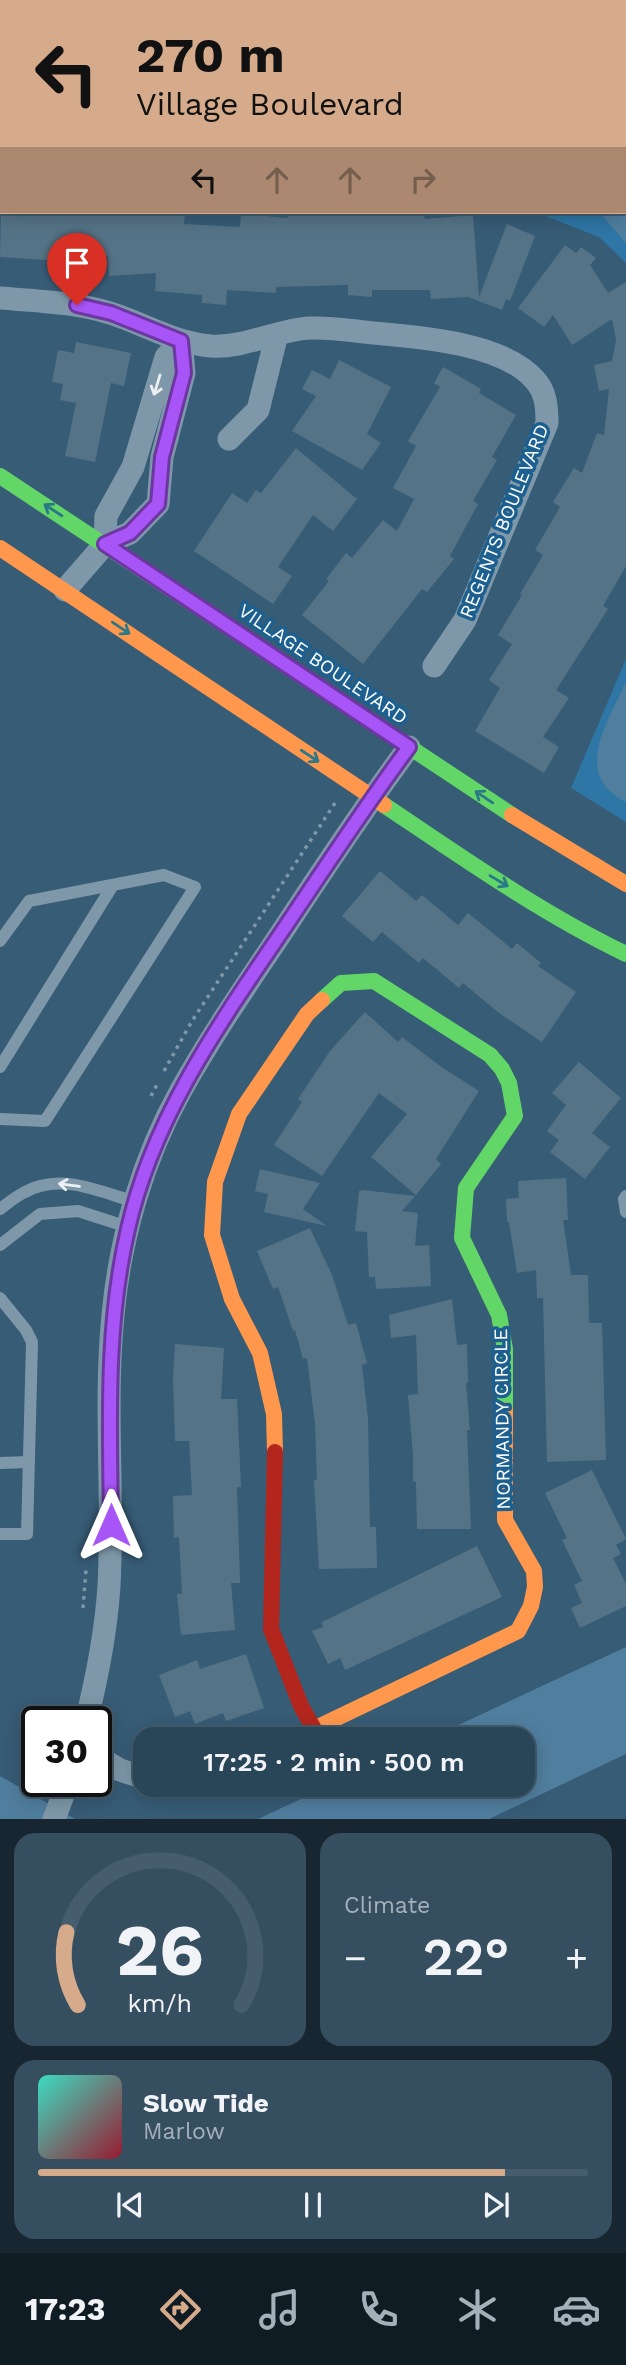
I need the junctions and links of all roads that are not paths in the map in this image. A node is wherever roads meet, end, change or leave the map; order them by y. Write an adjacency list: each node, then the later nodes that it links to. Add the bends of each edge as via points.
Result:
1 (0, 298): 3 (street, REGENTS BOULEVARD, via 111,313)
2 (277, 334): 3 (street, REGENTS BOULEVARD, via 228,346); 4 (street, via 258,410); 9 (street, REGENTS BOULEVARD, via 327,328 462,344 523,369 543,392 547,423 465,620)
3 (181, 341): 6 (street, one-way to 6, via 166,357 133,467 107,516); 6 (street, via 184,373 162,457 158,504 130,533)
4 (229, 439)
5 (0, 476): 6 (street, VILLAGE BOULEVARD, one-way to 5)
6 (105, 544): 8 (street); 10 (street, VILLAGE BOULEVARD)
7 (0, 548): 8 (street)
8 (65, 590): 11 (street, one-way to 11)
9 (434, 666)
10 (409, 747): 11 (street); 12 (street, VILLAGE BOULEVARD, one-way to 10)
11 (372, 797): 15 (street, one-way to 15, via 490,876); 19 (street, via 178,1094)
12 (626, 884)
13 (113, 885): 14 (lane, via 29,901); 16 (lane); 17 (lane, via 164,876 195,887 45,1121)
14 (0, 941)
15 (626, 954)
16 (0, 1067)
17 (0, 1119)
18 (626, 1196): 21 (lane)
19 (135, 1202): 20 (lane, one-way to 20, via 66,1182 23,1193); 22 (street)
20 (0, 1209)
21 (626, 1212)
22 (128, 1227): 23 (lane, via 78,1211 40,1214); 28 (street, via 110,1353 109,1588)
23 (0, 1245)
24 (0, 1298): 25 (lane, via 32,1342)
25 (29, 1462): 26 (lane); 27 (lane, via 27,1534)
26 (0, 1463)
27 (0, 1534)
28 (89, 1706)
29 (314, 1729): 29 (street, NORMANDY CIRCLE, via 300,1706 271,1629 274,1414 260,1353 232,1299 212,1235 215,1182 239,1114 307,1014 341,983 374,981 490,1055 511,1085 515,1116 466,1188 462,1238 499,1315 505,1349 505,1520 534,1571 535,1587 518,1631)
30 (112, 1765): 31 (street)
31 (133, 1774)

